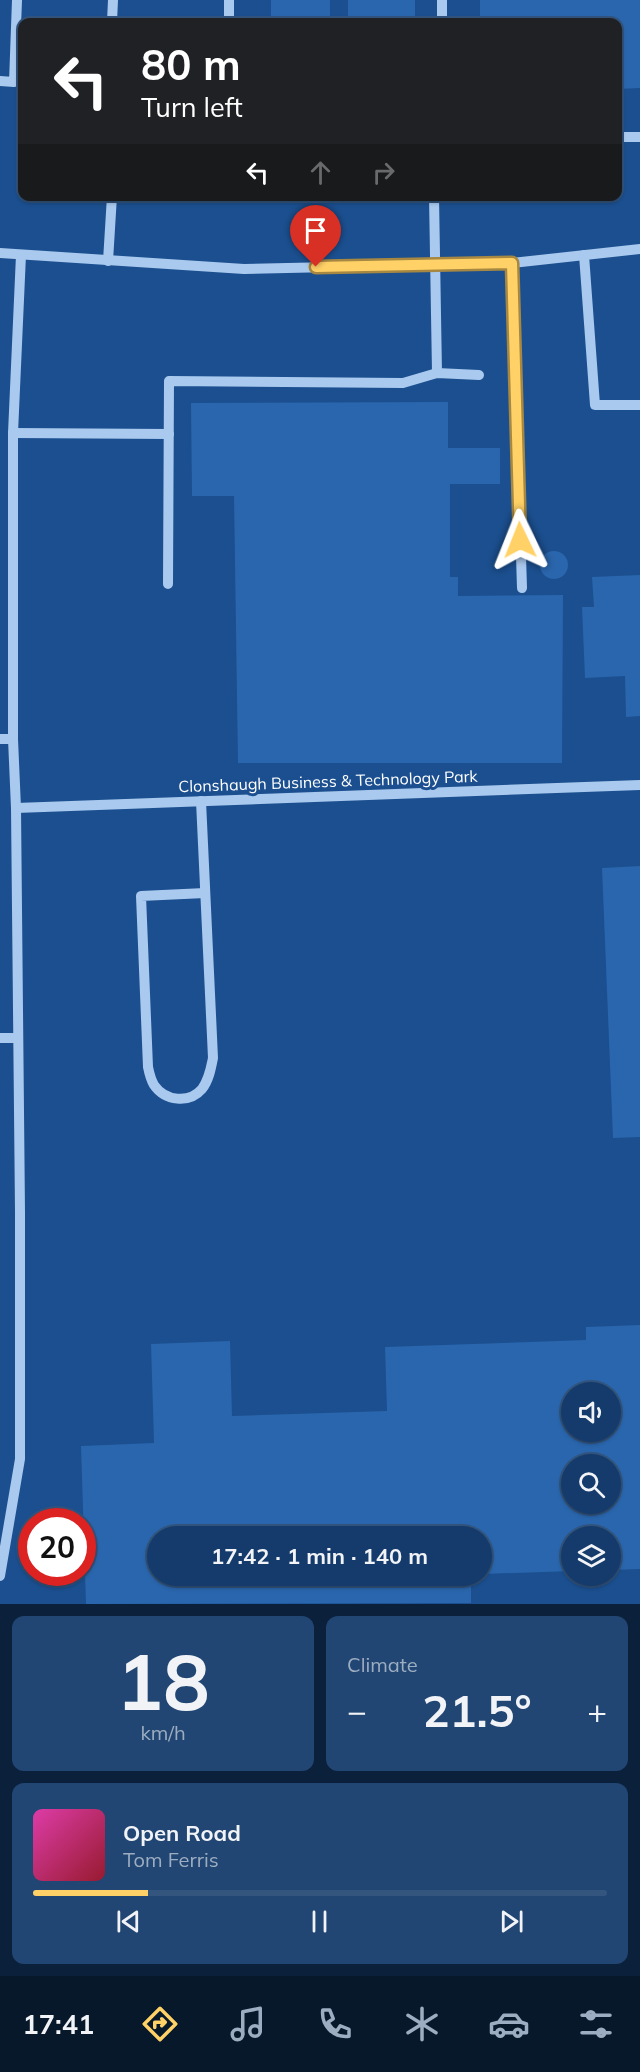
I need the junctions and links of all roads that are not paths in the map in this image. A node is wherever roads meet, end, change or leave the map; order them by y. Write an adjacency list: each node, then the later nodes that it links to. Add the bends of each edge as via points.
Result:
1 (17, 0): 8 (street, via 14,82)
2 (113, 0): 5 (street)
3 (229, 0): 6 (street)
4 (442, 0): 7 (street)
5 (112, 18)
6 (229, 18)
7 (442, 18)
8 (0, 81)
9 (622, 137): 10 (street)
10 (640, 137)
11 (112, 201): 17 (street)
12 (434, 201): 19 (street)
13 (640, 249): 16 (street)
14 (0, 252): 15 (street)
15 (21, 255): 17 (street); 23 (street)
16 (584, 255): 18 (street); 22 (street, via 595,405)
17 (108, 261): 19 (street, via 244,269)
18 (512, 263): 19 (street); 26 (street)
19 (435, 264): 20 (street)
20 (437, 373): 21 (street); 24 (street, via 403,383 169,381)
21 (479, 375)
22 (640, 405)
23 (13, 433): 24 (street); 28 (street)
24 (169, 434): 25 (street)
25 (168, 584)
26 (522, 588)
27 (0, 739): 28 (street)
28 (13, 739): 31 (street)
29 (640, 785): 30 (street, Clonshaugh Business & Technology Park)
30 (201, 801): 31 (street, Clonshaugh Business & Technology Park); 32 (street)
31 (16, 808): 34 (street)
32 (205, 893): 32 (street, via 213,1058 204,1087 194,1096 179,1100 165,1095 153,1084 148,1067 141,896)
33 (0, 1038): 34 (street)
34 (18, 1038): 35 (street, via 20,1460)
35 (0, 1576)

